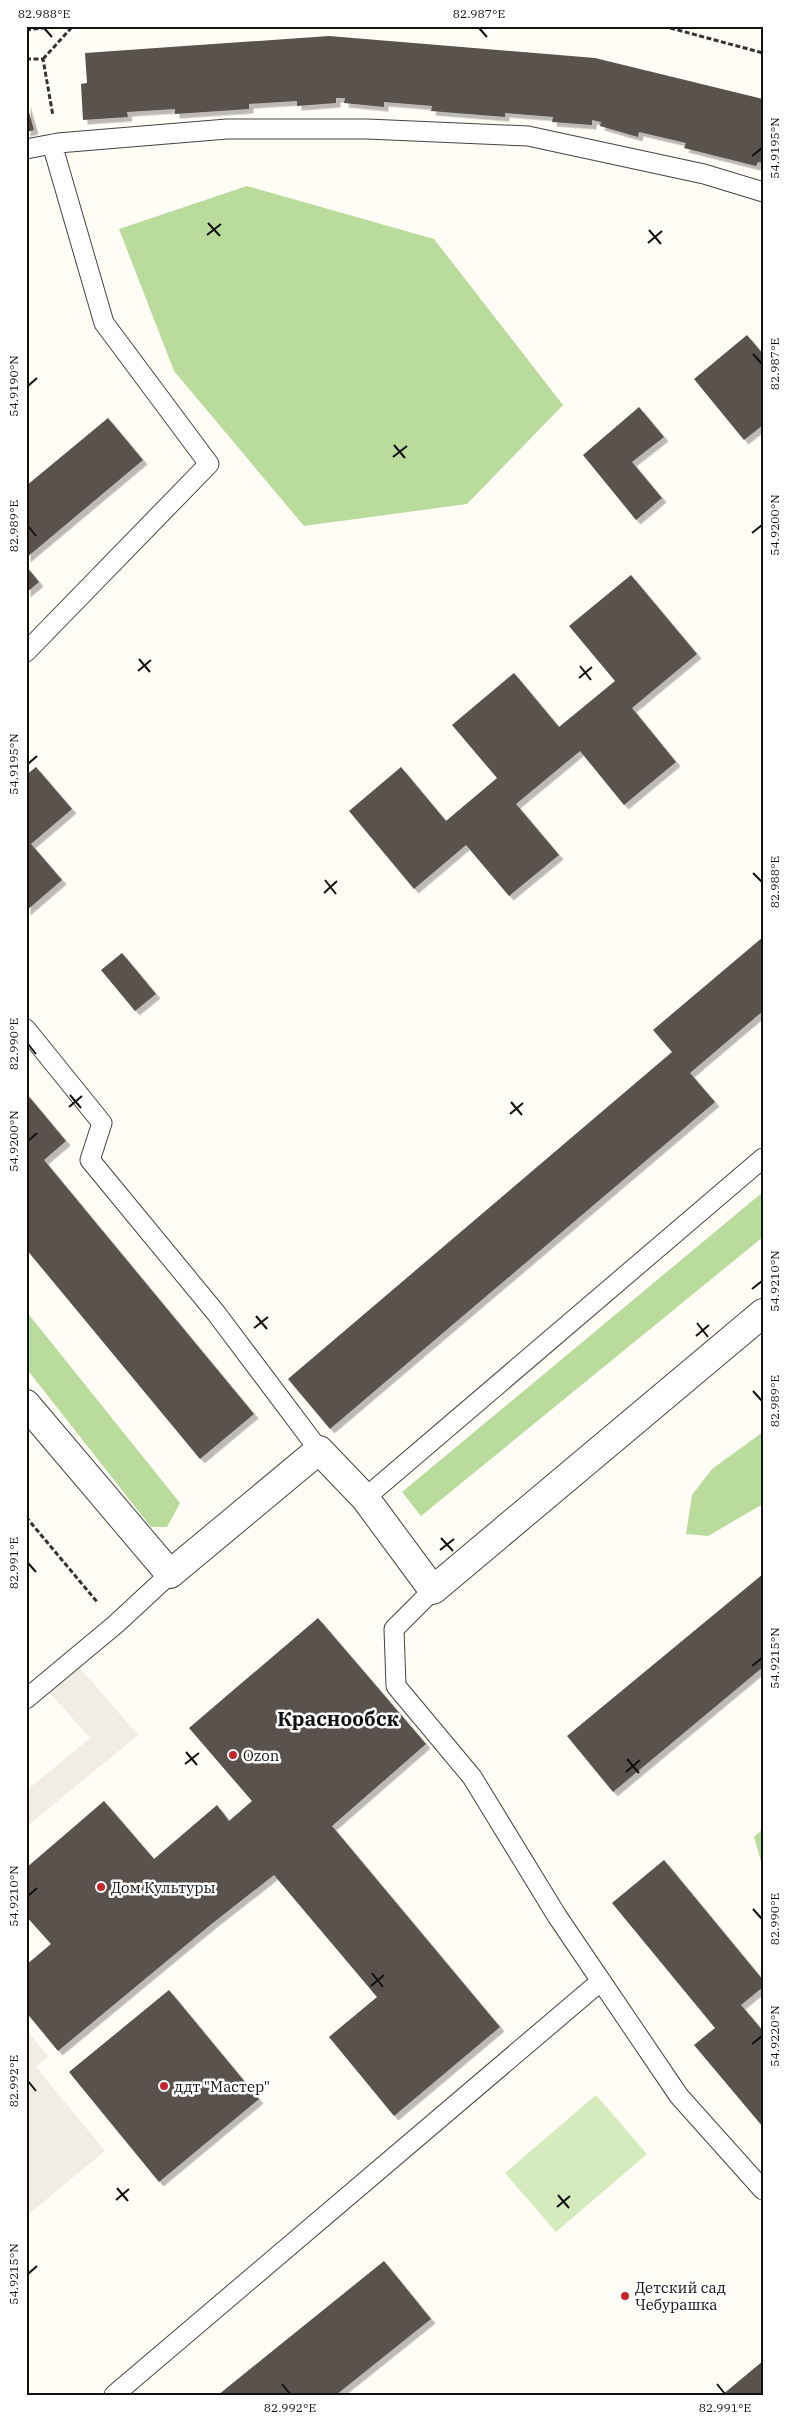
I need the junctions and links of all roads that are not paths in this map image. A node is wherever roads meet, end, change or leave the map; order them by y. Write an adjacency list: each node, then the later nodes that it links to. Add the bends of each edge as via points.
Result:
1 (55, 143): 2 (lane); 3 (lane, via 227,129 367,129 528,136 704,174); 4 (lane, via 104,323 209,464)
2 (26, 149)
3 (763, 192)
4 (26, 652)
5 (26, 1029): 9 (lane, via 102,1123 90,1160 216,1313)
6 (763, 1158): 10 (lane)
7 (763, 1314): 12 (street)
8 (26, 1404): 11 (street)
9 (319, 1450): 10 (street); 11 (street)
10 (365, 1498): 12 (street)
11 (170, 1574): 13 (lane, via 116,1624)
12 (434, 1590): 14 (lane, via 394,1629 396,1686 472,1777)
13 (26, 1698)
14 (601, 1981): 15 (lane, via 679,2096); 16 (lane)
15 (763, 2190)
16 (114, 2395)

